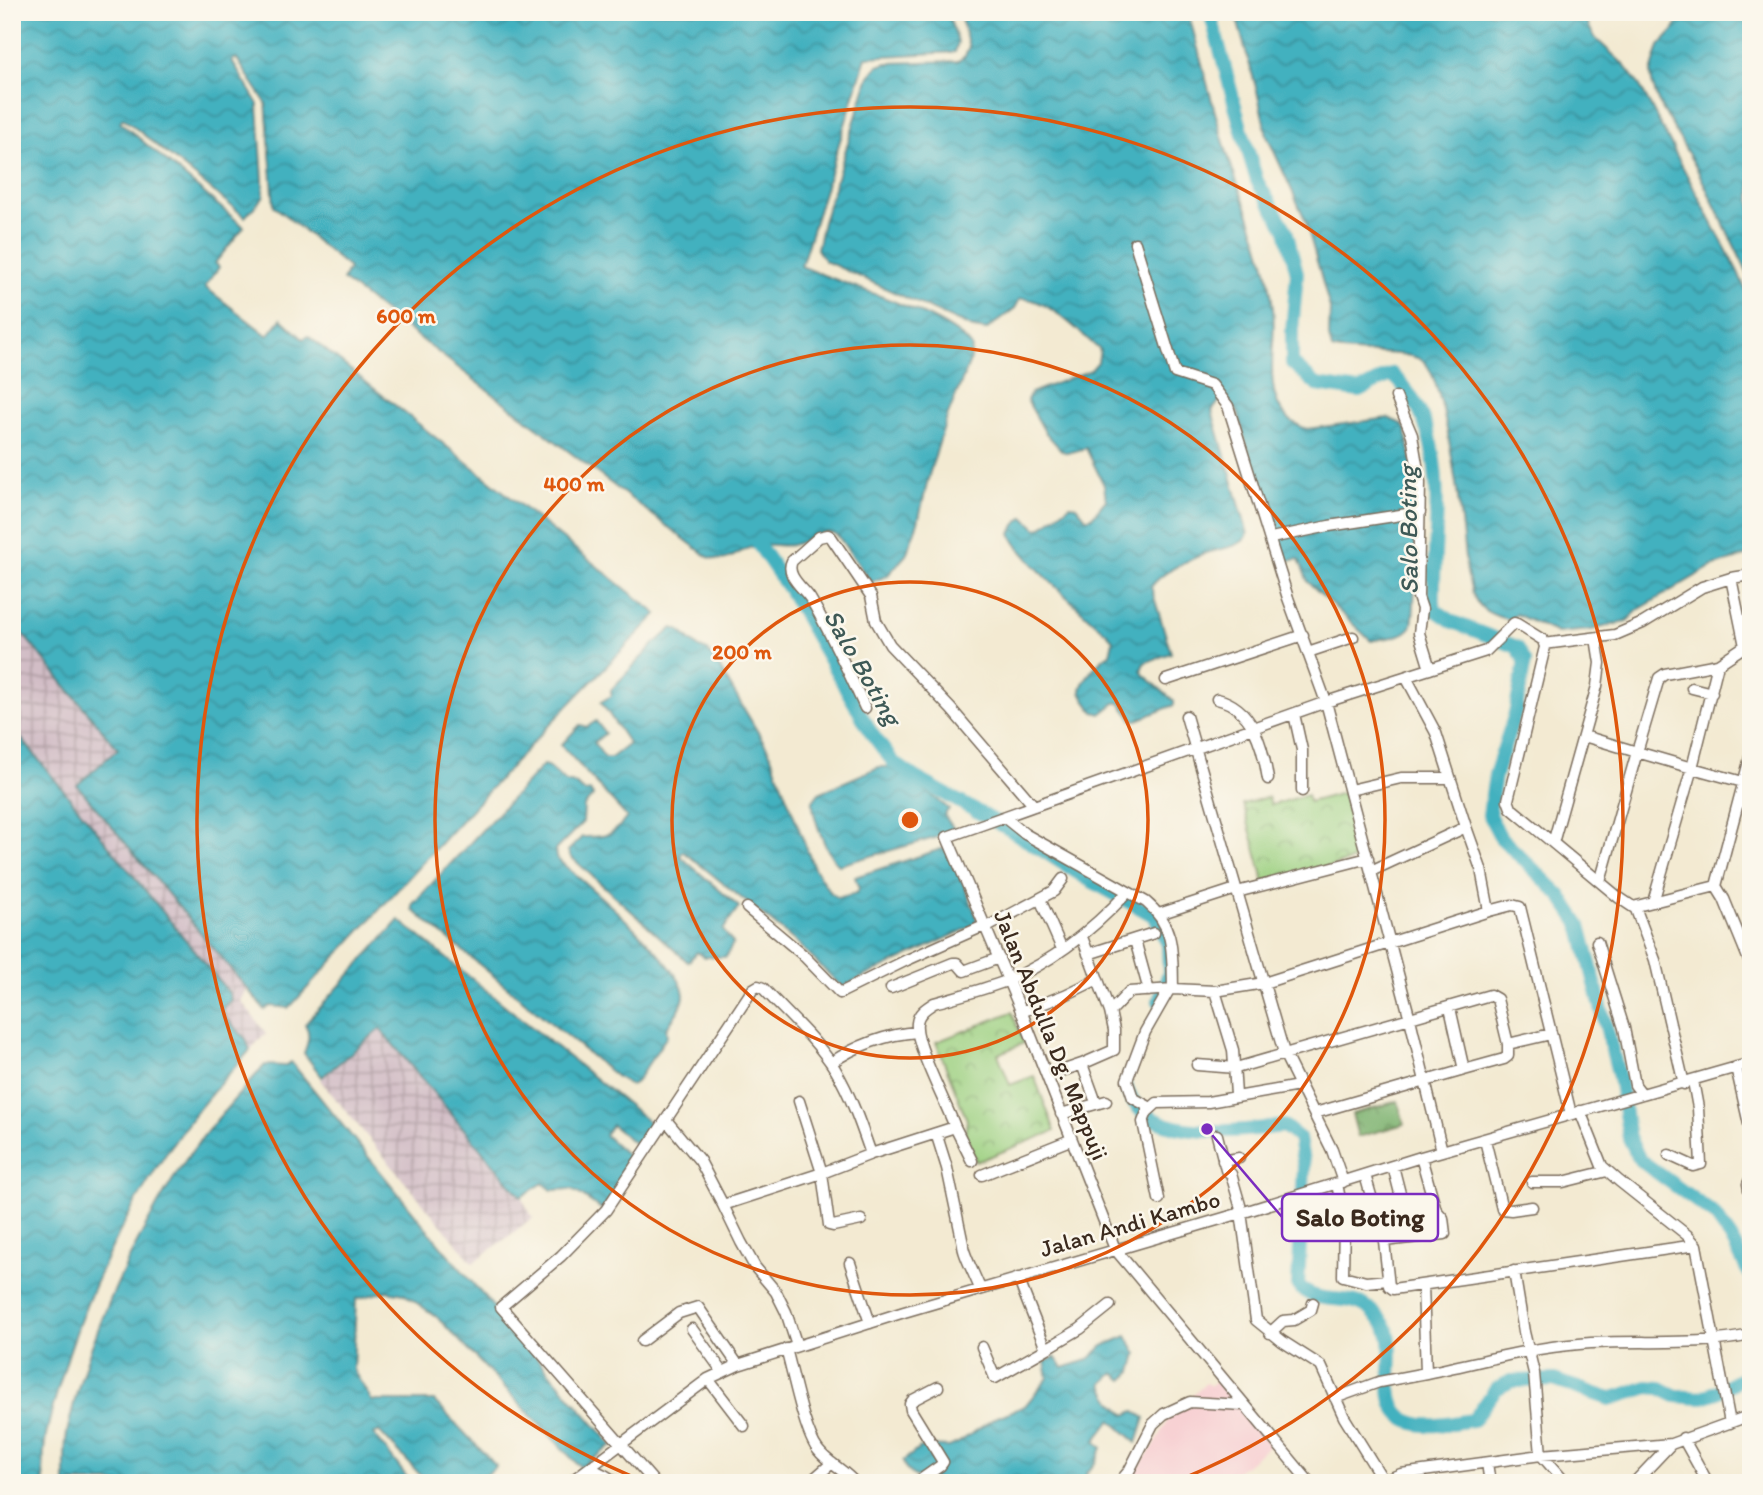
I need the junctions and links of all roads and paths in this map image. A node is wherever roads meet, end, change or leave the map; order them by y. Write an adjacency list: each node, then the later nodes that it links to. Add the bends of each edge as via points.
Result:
1 (1135, 243): 4 (street, via 1175,373 1212,385 1228,406)
2 (1396, 397): 3 (street, via 1414,441)
3 (1420, 512): 4 (street); 13 (street, via 1419,633)
4 (1271, 538): 7 (street)
5 (1751, 575): 6 (street)
6 (1731, 578): 9 (street, via 1702,587 1643,624); 12 (street, via 1745,646)
7 (1303, 635): 11 (street); 15 (street)
8 (1353, 637): 11 (street)
9 (1596, 638): 10 (street); 24 (street, via 1599,674)
10 (1544, 644): 13 (street, via 1522,625 1514,624 1490,649); 37 (street, via 1508,800 1516,814)
11 (1308, 652): 19 (street)
12 (1718, 664): 17 (street); 26 (street, via 1659,678)
13 (1430, 669): 14 (street)
14 (1406, 677): 19 (street); 29 (street, via 1430,719)
15 (1166, 680)
16 (1692, 688): 17 (street)
17 (1712, 693): 28 (street)
18 (1217, 699): 23 (street, via 1233,705)
19 (1326, 702): 21 (street); 32 (street)
20 (865, 708): 34 (street, via 820,614 790,573 792,561 824,535 831,537 871,596 876,621 890,645)
21 (1294, 714): 23 (street); 33 (street, via 1302,750)
22 (1186, 716): 25 (street)
23 (1255, 729): 25 (street); 30 (street)
24 (1584, 736): 26 (street); 37 (street)
25 (1197, 748): 34 (street); 43 (street)
26 (1637, 752): 28 (street); 41 (street)
27 (1751, 754): 31 (street)
28 (1692, 768): 31 (street); 46 (street)
29 (1450, 778): 32 (street, via 1401,778); 36 (street)
30 (1268, 779)
31 (1743, 782): 42 (street)
32 (1350, 789): 38 (street)
33 (1302, 791)
34 (1034, 806): 35 (street)
35 (1004, 818): 44 (street); 51 (street, Jalan Abdulla Dg. Mappuji, via 947,837)
36 (1466, 827): 39 (street); 49 (street)
37 (1553, 843): 41 (street)
38 (1368, 858): 39 (street); 43 (street)
39 (1371, 871): 55 (street)
40 (1063, 879): 45 (street)
41 (1600, 882): 47 (street)
42 (1716, 886): 46 (street); 60 (street)
43 (1237, 891): 50 (street); 63 (street)
44 (1124, 896): 50 (street, via 1146,902); 53 (street)
45 (1040, 900): 51 (street); 57 (street)
46 (1653, 902): 47 (street)
47 (1635, 907): 84 (street)
48 (747, 908): 51 (street, via 841,993)
49 (1489, 911): 55 (street); 72 (street, via 1520,907)
50 (1159, 914): 65 (street, via 1171,943)
51 (986, 926): 59 (street, Jalan Abdulla Dg. Mappuji)
52 (1154, 933): 54 (street)
53 (1082, 936): 57 (street); 58 (street)
54 (1135, 940): 58 (street); 65 (street)
55 (1389, 941): 63 (street); 70 (street)
56 (1597, 942): 86 (street)
57 (1062, 949): 62 (street)
58 (1088, 954): 61 (street)
59 (999, 958): 62 (street, Jalan Abdulla Dg. Mappuji); 64 (street, via 964,971 953,963)
60 (1751, 965)
61 (1098, 979): 68 (street); 69 (street)
62 (1008, 980): 68 (street, Jalan Abdulla Dg. Mappuji); 71 (street, via 934,1003 919,1016)
63 (1264, 982): 66 (street); 74 (street)
64 (891, 988)
65 (1162, 990): 66 (street); 69 (street, via 1126,993); 94 (street, via 1126,1080 1133,1098)
66 (1215, 990): 79 (street)
67 (1450, 1008): 70 (street); 73 (street, via 1494,995); 81 (street)
68 (1021, 1012): 82 (street, Jalan Abdulla Dg. Mappuji)
69 (1110, 1012): 77 (street, via 1114,1050)
70 (1410, 1019): 74 (street); 83 (street)
71 (917, 1032): 75 (street, via 894,1034); 96 (street)
72 (1551, 1034): 73 (street); 91 (street)
73 (1507, 1044): 81 (street, via 1504,1059)
74 (1284, 1054): 79 (street); 85 (street)
75 (831, 1063): 95 (street, via 758,986); 103 (street, via 850,1097)
76 (1751, 1063): 80 (street, Jalan Andi Kambo)
77 (1082, 1064): 82 (street); 88 (street)
78 (1198, 1065): 79 (street)
79 (1236, 1068): 87 (street)
80 (1736, 1068): 84 (street, Jalan Andi Kambo); 98 (street)
81 (1464, 1070): 83 (street)
82 (1047, 1076): 93 (street, Jalan Abdulla Dg. Mappuji)
83 (1425, 1081): 92 (street); 102 (street)
84 (1689, 1082): 86 (street, Jalan Andi Kambo); 104 (street, via 1698,1108 1702,1160 1693,1166)
85 (1299, 1086): 87 (street); 92 (street)
86 (1639, 1094): 91 (street, Jalan Andi Kambo)
87 (1236, 1095): 94 (street, via 1196,1103 1157,1103)
88 (1094, 1097)
89 (799, 1101): 111 (street)
90 (1106, 1101): 93 (street)
91 (1575, 1112): 101 (street, Jalan Andi Kambo); 110 (street)
92 (1315, 1113): 116 (street, via 1332,1150)
93 (1061, 1114): 100 (street, Jalan Abdulla Dg. Mappuji)
94 (1147, 1114): 118 (street)
95 (666, 1120): 120 (street, via 700,1161); 158 (street, via 606,1210 501,1307)
96 (955, 1127): 97 (street); 107 (street)
97 (936, 1133): 103 (street); 134 (street, via 962,1251)
98 (1751, 1133)
99 (1217, 1135): 108 (street)
100 (1070, 1140): 112 (street); 128 (street, Jalan Abdulla Dg. Mappuji)
101 (1485, 1140): 102 (street, Jalan Andi Kambo); 121 (street, via 1502,1209)
102 (1442, 1151): 105 (street, Jalan Andi Kambo)
103 (871, 1154): 111 (street)
104 (1670, 1155)
105 (1422, 1157): 109 (street, Jalan Andi Kambo); 126 (street, via 1445,1234)
106 (1239, 1158): 108 (street)
107 (972, 1161)
108 (1223, 1161): 122 (street)
109 (1393, 1166): 113 (street, Jalan Andi Kambo); 123 (street)
110 (1607, 1171): 115 (street, via 1563,1182); 127 (street)
111 (822, 1173): 120 (street); 124 (street, via 829,1225)
112 (982, 1175)
113 (1365, 1175): 116 (street, Jalan Andi Kambo); 126 (street)
114 (1751, 1177): 119 (street)
115 (1532, 1182)
116 (1340, 1183): 117 (street, Jalan Andi Kambo); 125 (street)
117 (1310, 1192): 122 (street, Jalan Andi Kambo); 125 (street, via 1318,1225)
118 (1159, 1199)
119 (1751, 1200)
120 (723, 1205): 143 (street, via 750,1259 786,1312)
121 (1532, 1207)
122 (1241, 1213): 128 (street, Jalan Andi Kambo); 139 (street, via 1254,1315)
123 (1405, 1213)
124 (861, 1220)
125 (1343, 1228): 132 (street, via 1343,1276 1366,1282)
126 (1384, 1241): 132 (street)
127 (1696, 1245): 130 (street); 142 (street)
128 (1115, 1249): 131 (street, Jalan Andi Kambo); 153 (street, Jalan Abdulla Dg. Mappuji)
129 (850, 1263): 137 (street)
130 (1514, 1270): 133 (street); 146 (street)
131 (1018, 1278): 134 (street, Jalan Andi Kambo); 145 (street)
132 (1388, 1280): 133 (street, via 1393,1289)
133 (1423, 1285): 149 (street)
134 (980, 1289): 137 (street, Jalan Andi Kambo)
135 (1313, 1303): 139 (street, via 1311,1310 1283,1321)
136 (1110, 1305): 145 (street)
137 (870, 1323): 143 (street, Jalan Andi Kambo)
138 (692, 1329): 148 (street)
139 (1270, 1333): 152 (street, via 1321,1366)
140 (1751, 1335): 142 (street)
141 (642, 1340): 147 (street, via 679,1313 698,1307)
142 (1714, 1341): 146 (street); 155 (street)
143 (792, 1347): 147 (street, Jalan Andi Kambo); 161 (street, via 811,1438)
144 (982, 1347): 145 (street, via 995,1378)
145 (1046, 1349)
146 (1529, 1350): 149 (street); 160 (street)
147 (738, 1364): 148 (street, Jalan Andi Kambo)
148 (722, 1371): 150 (street, Jalan Andi Kambo)
149 (1426, 1373): 152 (street, via 1385,1380)
150 (708, 1379): 156 (street); 158 (street, Jalan Andi Kambo)
151 (939, 1387): 164 (street, via 910,1406 943,1463)
152 (1335, 1398): 165 (street)
153 (1243, 1405): 171 (street, via 1190,1402 1158,1417); 172 (street, Jalan Abdulla Dg. Mappuji)
154 (1751, 1415): 155 (street)
155 (1730, 1423): 157 (street)
156 (744, 1426)
157 (1684, 1438): 159 (street); 176 (street)
158 (621, 1443): 163 (street, Jalan Andi Kambo); 168 (street)
159 (1671, 1444): 160 (street); 175 (street)
160 (1541, 1455): 162 (street); 174 (street)
161 (832, 1463): 169 (street); 170 (street)
162 (1487, 1463): 165 (street, via 1417,1471); 173 (street)
163 (591, 1467): 166 (street, Jalan Andi Kambo); 167 (street)
164 (917, 1482)
165 (1381, 1482)
166 (569, 1483)
167 (615, 1483)
168 (655, 1483)
169 (809, 1483)
170 (855, 1483)
171 (1119, 1483)
172 (1310, 1483)
173 (1490, 1483)
174 (1566, 1483)
175 (1634, 1483)
176 (1708, 1483)

